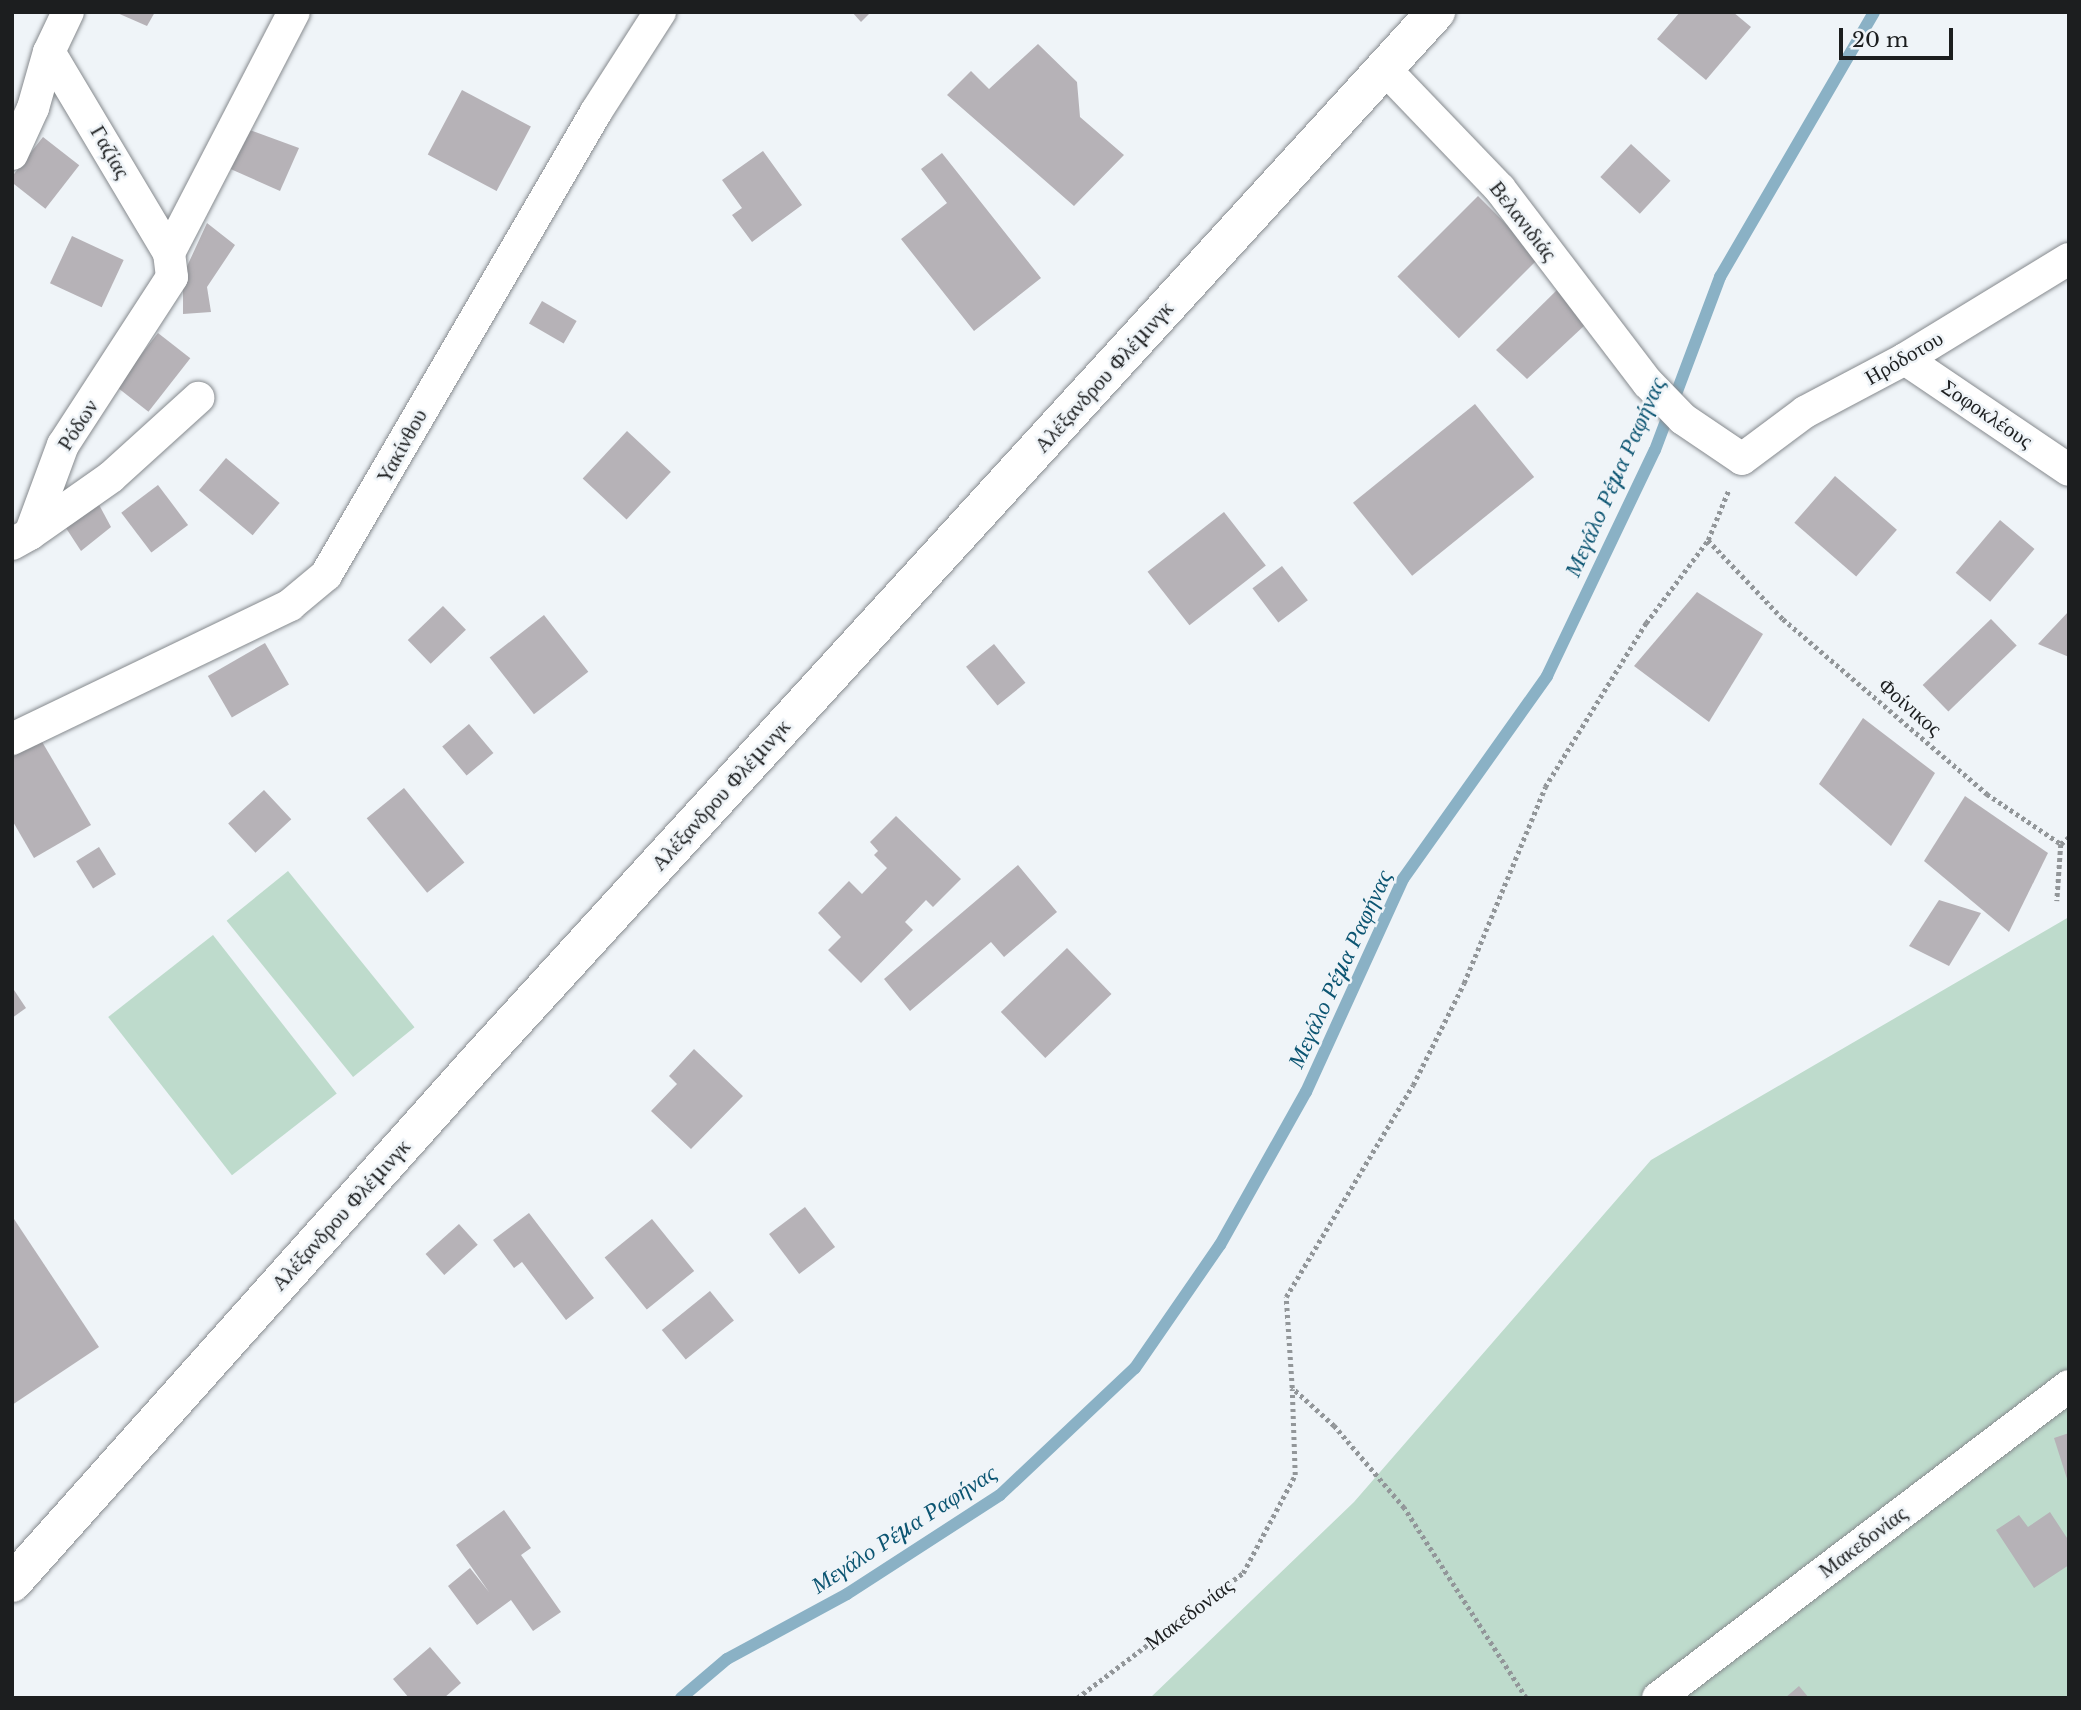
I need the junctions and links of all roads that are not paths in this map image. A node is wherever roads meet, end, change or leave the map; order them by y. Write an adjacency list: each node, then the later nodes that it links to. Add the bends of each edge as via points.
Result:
1 (68, 12): 5 (street)
2 (294, 12): 8 (street)
3 (660, 12): 15 (street, Υακίνθου, via 596,112 326,575 290,605)
4 (1436, 12): 6 (main road, Αλέξανδρου Φλέμινγκ)
5 (49, 52): 7 (street, via 33,108); 8 (street, Γαζίας)
6 (1385, 69): 12 (street, Βελανιδιάς, via 1500,189 1648,383 1684,419); 17 (main road, Αλέξανδρου Φλέμινγκ, via 478,1061)
7 (12, 154)
8 (169, 253): 14 (street, Ρόδων, via 170,284 63,446)
9 (2069, 259): 10 (street, Ηρόδοτου)
10 (1905, 359): 12 (street, Ηρόδοτου, via 1805,412); 13 (street, Σοφοκλέους)
11 (198, 398): 14 (street, via 111,477)
12 (1741, 460)
13 (2069, 470)
14 (21, 539)
15 (12, 739)
16 (2069, 1386): 18 (street, Μακεδονίας)
17 (12, 1583)
18 (1658, 1698)

